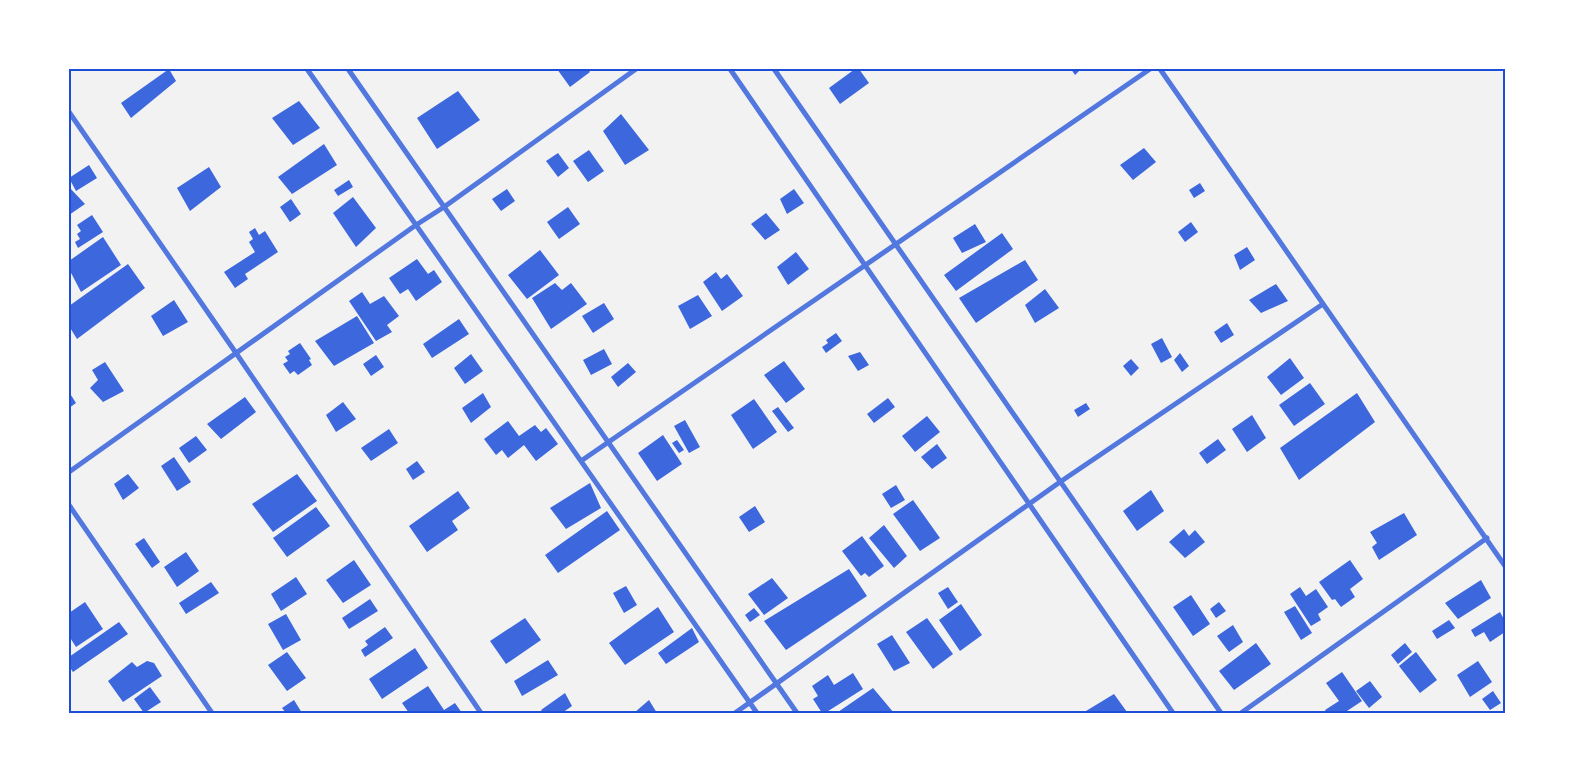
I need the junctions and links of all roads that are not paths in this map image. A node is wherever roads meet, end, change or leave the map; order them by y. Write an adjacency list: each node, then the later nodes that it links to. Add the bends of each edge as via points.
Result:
1 (307, 69): 10 (street)
2 (348, 69): 9 (street)
3 (636, 69): 9 (street)
4 (730, 69): 12 (street)
5 (774, 69): 11 (street)
6 (1150, 69): 11 (street)
7 (1160, 69): 13 (street)
8 (69, 112): 14 (street)
9 (444, 207): 10 (street); 15 (street)
10 (416, 224): 14 (street); 16 (street)
11 (895, 244): 12 (street); 18 (street)
12 (865, 264): 15 (street); 19 (street)
13 (1323, 304): 18 (street); 21 (street)
14 (236, 352): 17 (street); 26 (street)
15 (608, 442): 16 (street); 23 (street)
16 (581, 461): 24 (street)
17 (69, 472)
18 (1060, 482): 19 (street); 31 (street)
19 (1030, 504): 23 (street); 30 (street)
20 (69, 505): 25 (street)
21 (1487, 538): 22 (street); 32 (street)
22 (1505, 566)
23 (776, 683): 24 (street); 29 (street)
24 (750, 703): 27 (street); 28 (street)
25 (212, 713)
26 (482, 713)
27 (735, 713)
28 (757, 713)
29 (797, 713)
30 (1173, 713)
31 (1221, 713)
32 (1241, 713)

